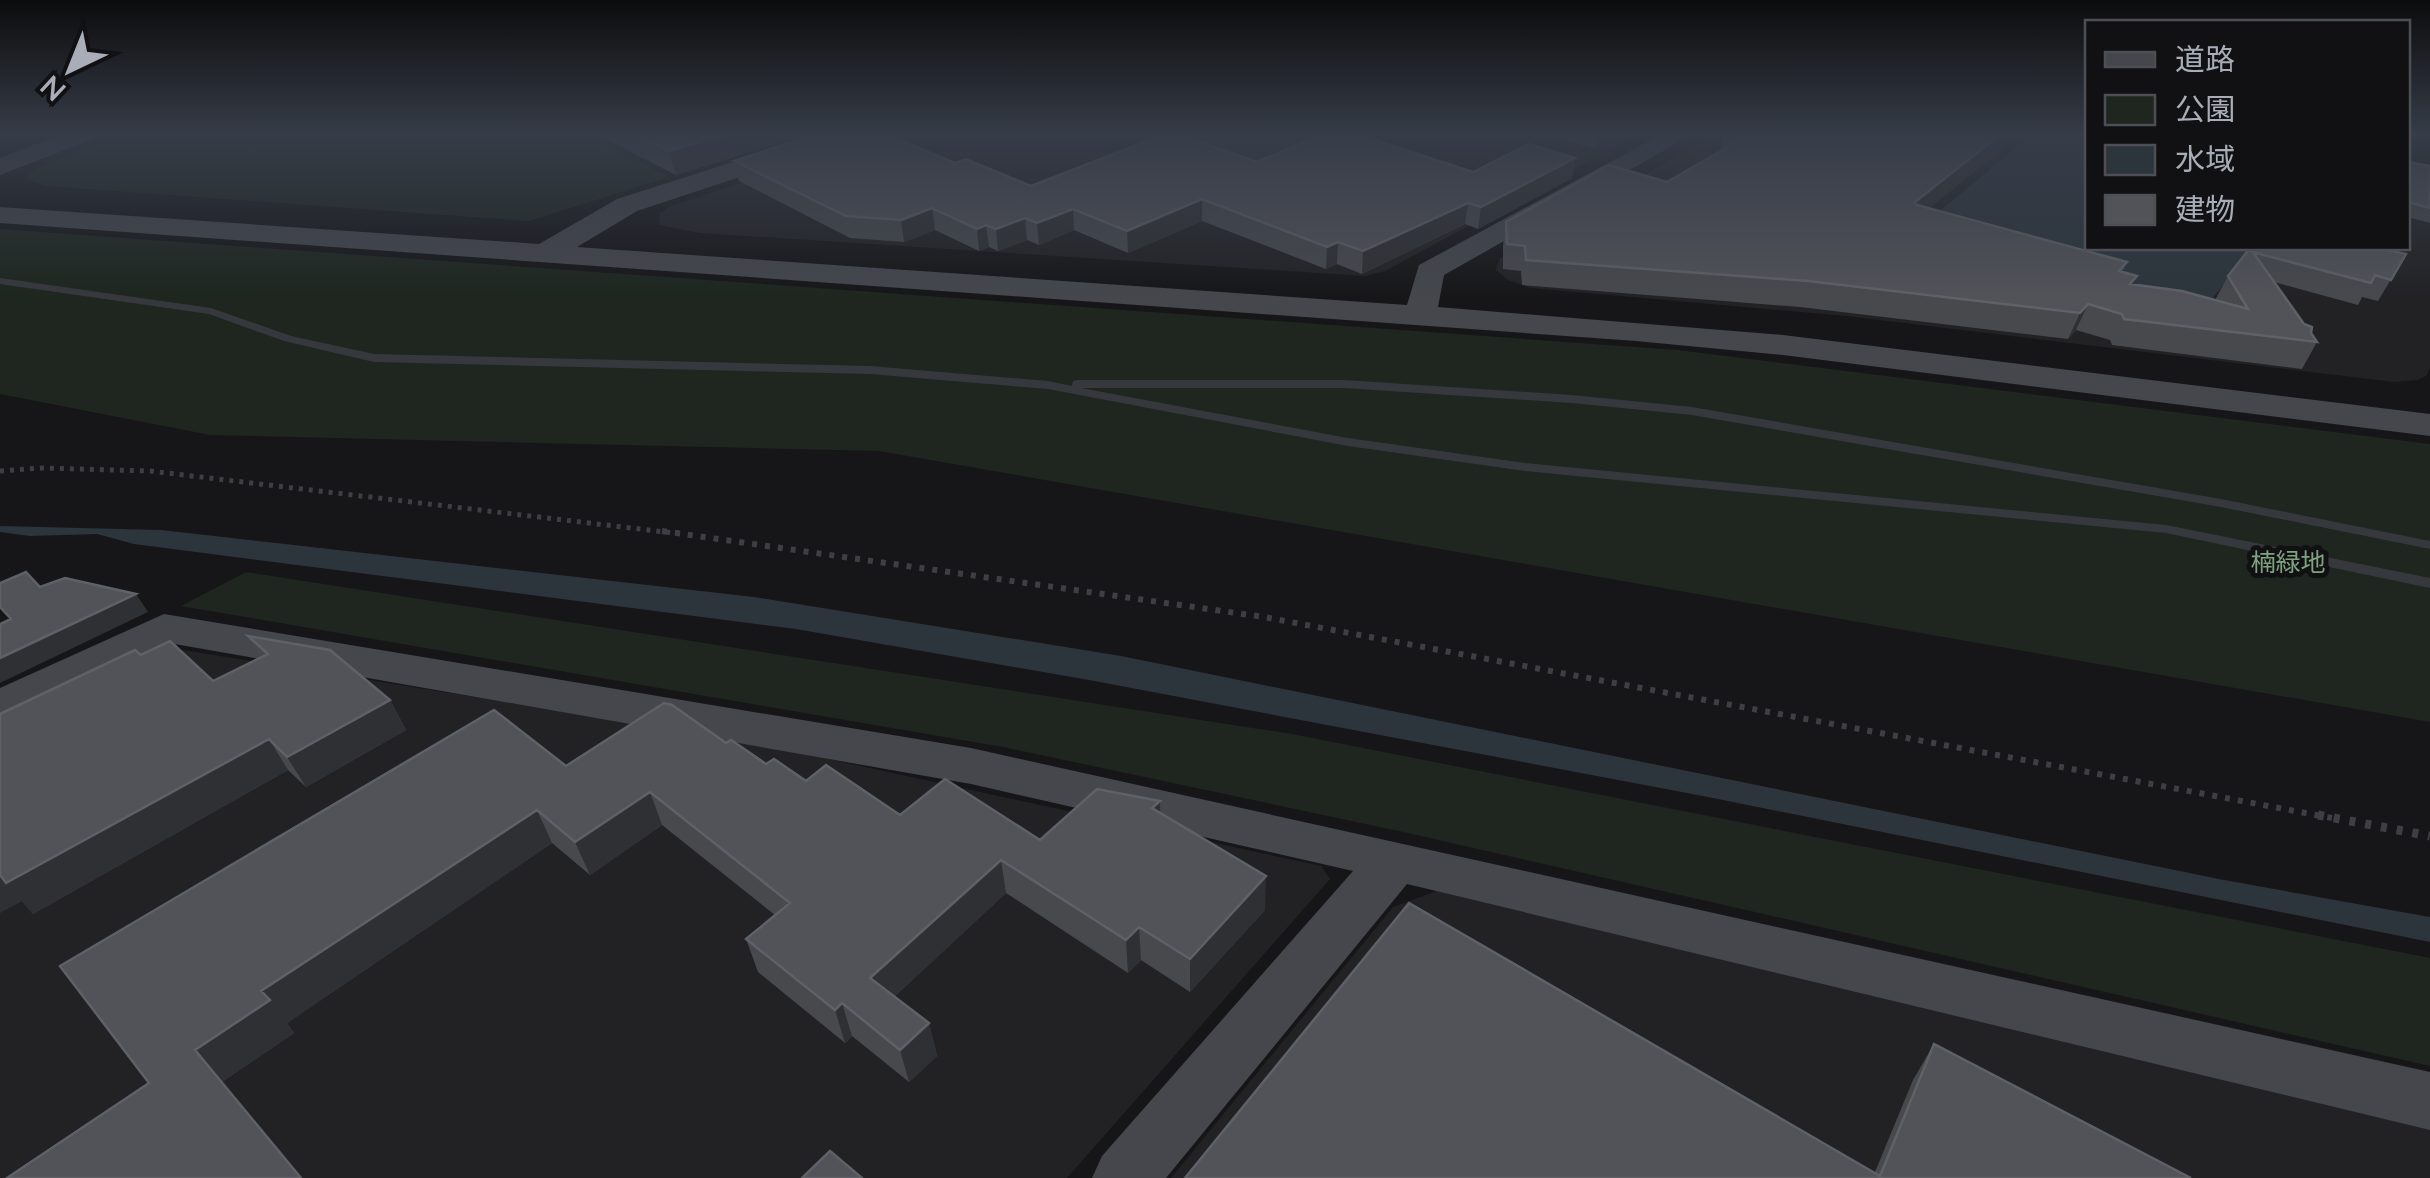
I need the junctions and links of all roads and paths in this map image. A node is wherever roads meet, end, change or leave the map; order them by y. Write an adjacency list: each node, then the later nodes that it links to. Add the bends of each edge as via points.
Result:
1 (676, 189): 5 (street, via 627,205)
2 (1580, 189): 8 (street, via 1430,271)
3 (0, 194): 5 (street)
4 (0, 216): 6 (street)
5 (573, 237): 6 (street); 8 (street)
6 (544, 254): 8 (street)
7 (0, 282): 9 (lane, via 211,311 288,340 374,358 870,370)
8 (1422, 305): 10 (street, via 1778,322); 11 (street)
9 (1048, 385): 13 (lane, via 1344,384 1656,407); 14 (lane, via 1348,442 1525,467 2166,530)
10 (2430, 401)
11 (2430, 425)
12 (0, 472): 16 (path, via 150,471 821,551 1246,614)
13 (2430, 544)
14 (2430, 584)
15 (0, 708): 17 (street, via 164,628 971,766)
16 (2430, 836)
17 (1395, 860): 18 (street); 19 (street)
18 (2430, 1101)
19 (1125, 1178)

